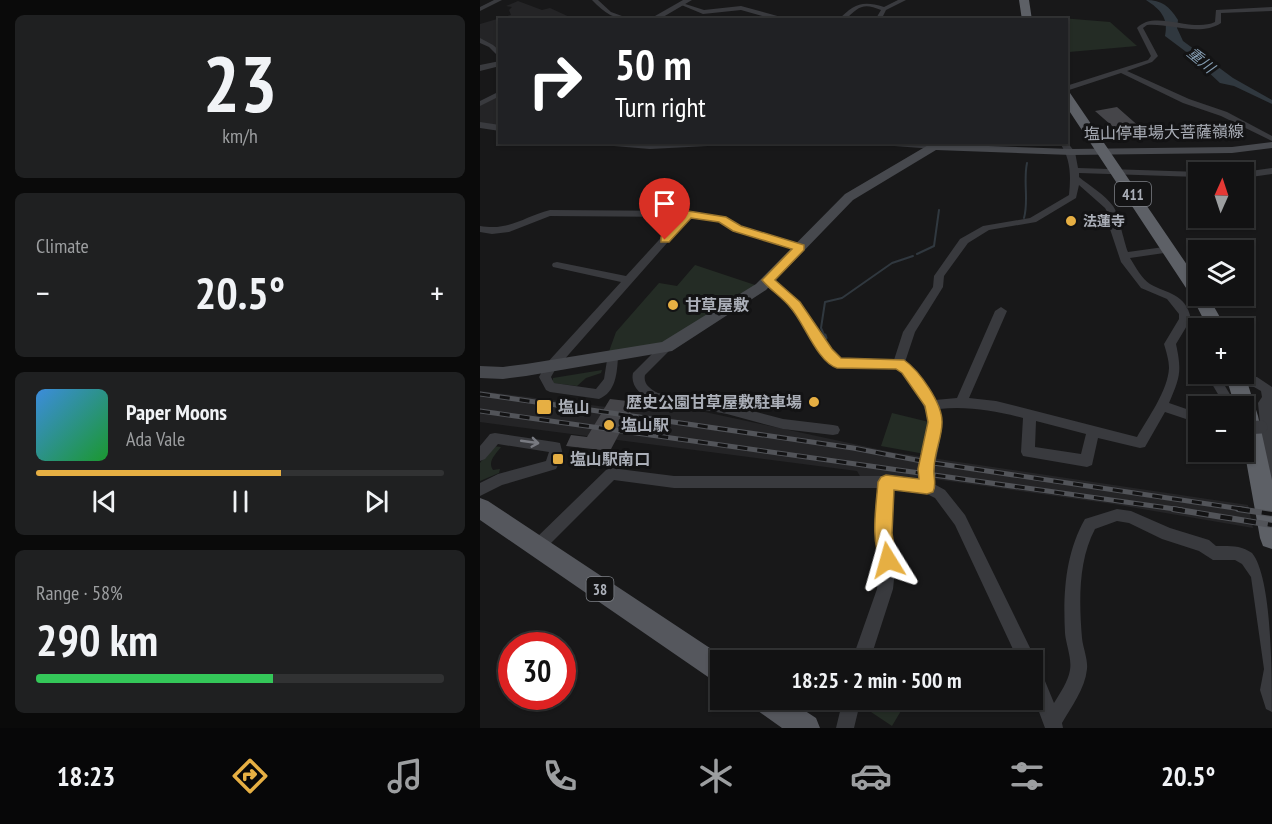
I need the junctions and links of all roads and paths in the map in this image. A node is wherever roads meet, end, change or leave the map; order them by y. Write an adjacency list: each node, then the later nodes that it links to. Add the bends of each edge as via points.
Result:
1 (499, 0): 6 (street)
2 (595, 0): 9 (street, via 609,13)
3 (903, 0): 7 (street)
4 (1024, 0): 14 (highway)
5 (685, 2): 10 (street); 11 (street, via 707,13 741,9)
6 (480, 9)
7 (884, 9): 12 (street, via 872,4 856,5); 13 (street)
8 (1272, 9): 19 (street, via 1218,10 1218,23 1205,27 1148,22 1140,27 1155,56)
9 (624, 18)
10 (655, 18)
11 (777, 18)
12 (843, 18)
13 (879, 18)
14 (1027, 18)
15 (480, 40): 16 (street)
16 (498, 54)
17 (498, 64): 18 (street)
18 (480, 68)
19 (1122, 71): 20 (street); 26 (street)
20 (1068, 88)
21 (498, 94): 23 (street)
22 (1068, 99): 32 (highway, 411)
23 (480, 104)
24 (480, 125): 25 (street)
25 (498, 128)
26 (1272, 139)
27 (626, 144): 28 (street)
28 (688, 144)
29 (938, 144): 31 (main road, 塩山停車場大菩薩嶺線); 40 (main road, via 849,197)
30 (1272, 145): 32 (main road, 塩山停車場大菩薩嶺線, via 1232,150)
31 (1067, 147): 32 (main road, 塩山停車場大菩薩嶺線); 35 (street)
32 (1104, 151): 33 (highway, 411)
33 (1117, 171): 35 (street); 36 (street); 41 (highway, 411)
34 (1272, 171): 37 (street)
35 (1074, 174): 42 (street, via 1109,206); 50 (street, via 1073,196 1066,202 1033,219 986,228 964,242 939,276 938,287 909,332)
36 (1188, 174)
37 (1254, 174)
38 (688, 214): 39 (street, via 550,213 501,233); 40 (street, via 722,219 737,228); 45 (street)
39 (480, 229)
40 (800, 248): 46 (main road)
41 (1171, 249): 42 (street); 44 (highway, 411)
42 (1124, 256): 57 (street, via 1145,286 1171,296 1184,313 1170,344 1175,367)
43 (557, 265): 45 (street)
44 (1188, 276)
45 (629, 280): 51 (street)
46 (768, 280): 48 (main road); 50 (street, via 796,305 837,363)
47 (1001, 310): 55 (street)
48 (666, 347): 49 (main road); 61 (street, via 639,373 644,391 655,397 727,409 783,424)
49 (612, 357): 51 (main road); 51 (street, via 610,380 599,394 550,387 545,377)
50 (899, 364): 56 (street, via 907,369)
51 (550, 367): 52 (main road)
52 (480, 372)
53 (1254, 381): 60 (street, via 1267,389)
54 (1239, 384): 69 (highway)
55 (961, 402): 56 (street); 58 (street)
56 (932, 405): 66 (street, via 935,422 926,469)
57 (1162, 406): 59 (street); 62 (street, via 1140,443)
58 (1030, 415): 62 (street); 62 (street, via 1028,452 1087,461)
59 (1188, 415)
60 (1267, 428): 64 (street)
61 (833, 430)
62 (1093, 430)
63 (480, 455): 67 (street, one-way to 67, via 495,438 555,447 556,455 551,465 498,480)
64 (1272, 474)
65 (886, 482): 66 (street); 70 (street, via 674,482 611,474); 71 (street, via 885,589)
66 (927, 487): 72 (street, via 940,494 960,520)
67 (480, 490)
68 (480, 508): 70 (main road, 38)
69 (1272, 538)
70 (538, 546): 73 (main road, 38)
71 (864, 650)
72 (1022, 650)
73 (710, 663)
74 (1272, 669): 76 (street); 79 (street, via 1258,574 1247,559 1237,553 1213,553 1204,545 1131,517 1107,517 1090,524 1078,548 1074,583 1079,666)
75 (1043, 697): 79 (street)
76 (1272, 703)
77 (780, 710): 80 (main road)
78 (849, 710): 81 (street)
79 (1054, 724)
80 (806, 728)
81 (845, 728)

